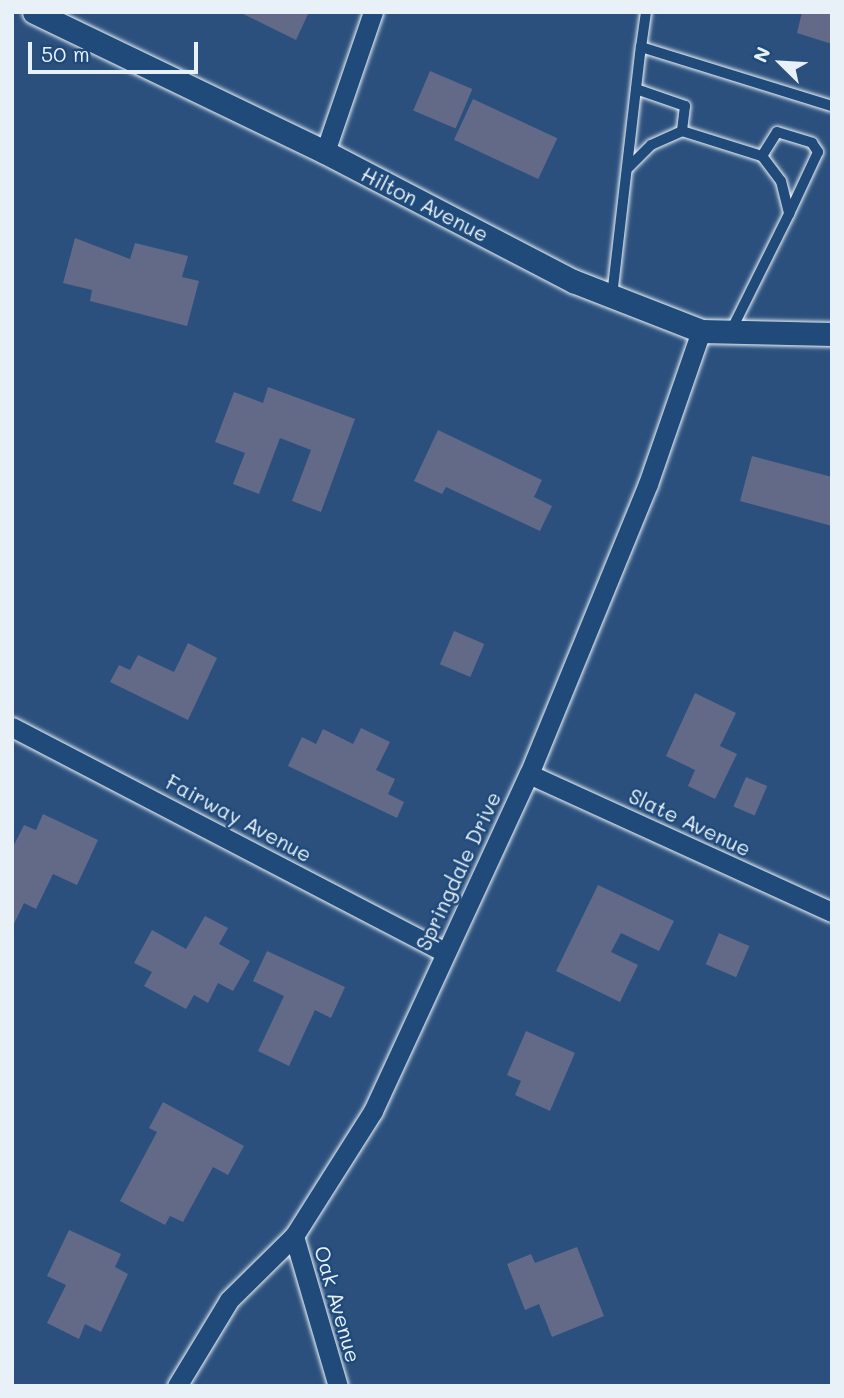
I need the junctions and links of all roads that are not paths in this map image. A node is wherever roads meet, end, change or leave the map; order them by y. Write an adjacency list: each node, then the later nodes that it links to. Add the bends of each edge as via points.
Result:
1 (34, 12): 8 (street, Hilton Avenue)
2 (373, 12): 8 (street)
3 (646, 12): 4 (lane)
4 (641, 47): 5 (lane); 6 (lane)
5 (636, 89): 7 (lane, via 685,106); 10 (lane)
6 (832, 106)
7 (682, 131): 9 (lane); 10 (lane, via 651,145)
8 (325, 152): 12 (street, Hilton Avenue)
9 (762, 156): 11 (lane, via 781,181); 11 (lane, via 777,132 812,143 818,152)
10 (626, 169): 12 (lane)
11 (789, 214): 14 (lane)
12 (612, 296): 13 (street, Hilton Avenue)
13 (701, 331): 14 (street, Hilton Avenue); 17 (street, Springdale Drive, via 648,484)
14 (731, 332): 15 (street, Hilton Avenue)
15 (832, 334)
16 (12, 727): 19 (street, Fairway Avenue)
17 (529, 774): 18 (street, Slate Avenue); 19 (street, Springdale Drive)
18 (832, 912)
19 (444, 952): 20 (street, Springdale Drive, via 373,1111)
20 (294, 1236): 21 (street, Springdale Drive, via 229,1300); 22 (street, Oak Avenue)
21 (177, 1386)
22 (338, 1386)

